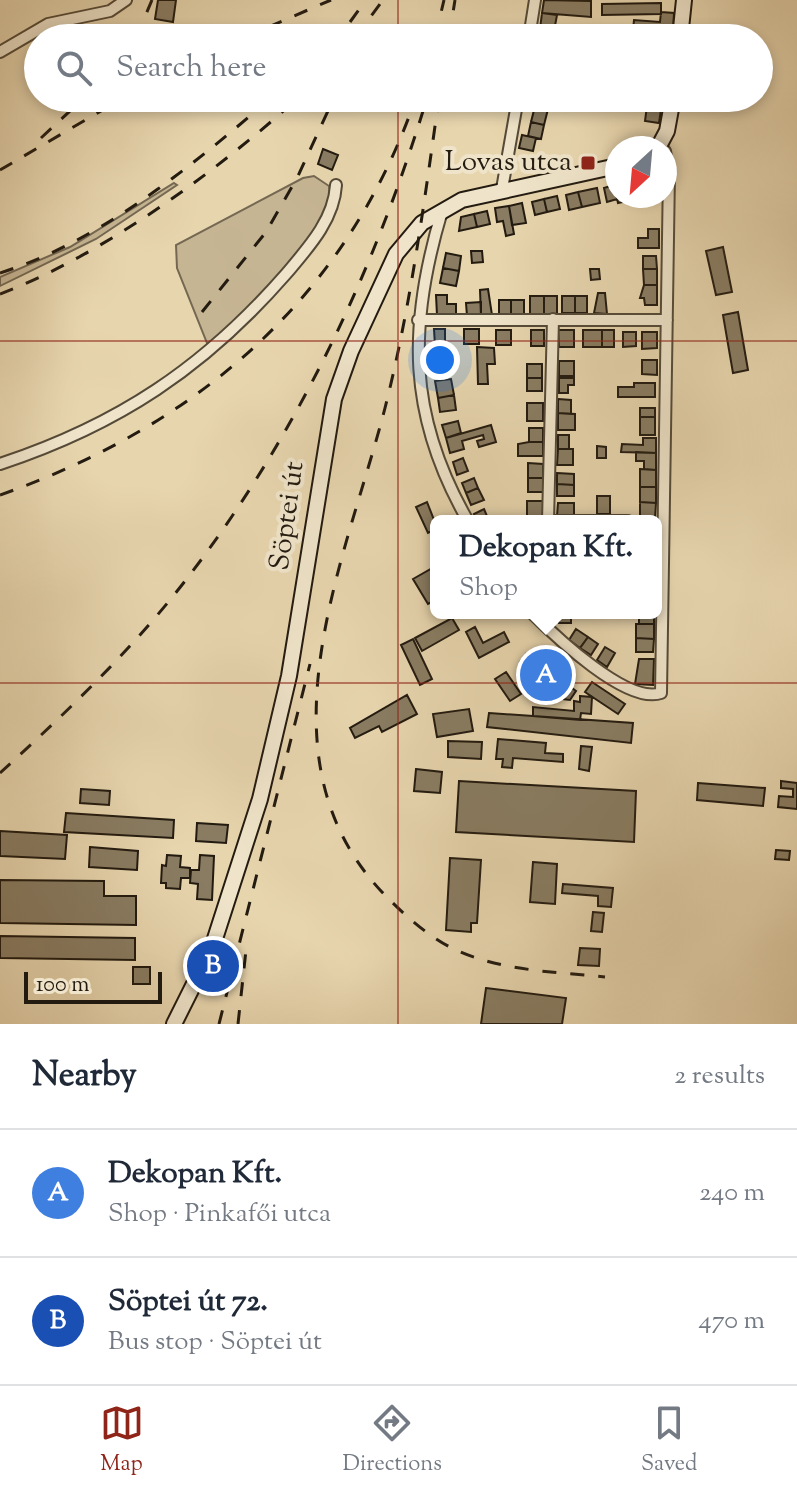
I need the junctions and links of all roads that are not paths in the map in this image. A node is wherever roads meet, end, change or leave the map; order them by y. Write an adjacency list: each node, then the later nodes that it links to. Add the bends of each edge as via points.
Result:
1 (126, 0): 4 (street, via 110,11)
2 (535, 0): 5 (street)
3 (684, 0): 6 (street)
4 (48, 24)
5 (531, 24)
6 (681, 24)
7 (24, 38): 8 (street)
8 (0, 52)
9 (516, 112): 14 (street)
10 (670, 112): 11 (street)
11 (665, 136)
12 (605, 168): 14 (street, Söptei út)
13 (336, 185): 20 (street, via 333,207 313,239 232,333 120,414)
14 (502, 189): 16 (street, Söptei út)
15 (669, 208): 19 (street)
16 (443, 209): 18 (street); 28 (street, Söptei út, via 422,223 396,254 341,376 325,439 296,637 269,765 212,948)
17 (553, 319): 18 (street); 19 (street); 22 (street)
18 (418, 320): 21 (street, via 418,365 429,430)
19 (667, 320): 23 (street)
20 (0, 464)
21 (465, 515)
22 (548, 515)
23 (660, 515)
24 (538, 619): 27 (street)
25 (546, 619): 27 (street)
26 (661, 619): 27 (street, via 662,688 657,695 639,693 596,668)
27 (545, 627)
28 (174, 1024)

